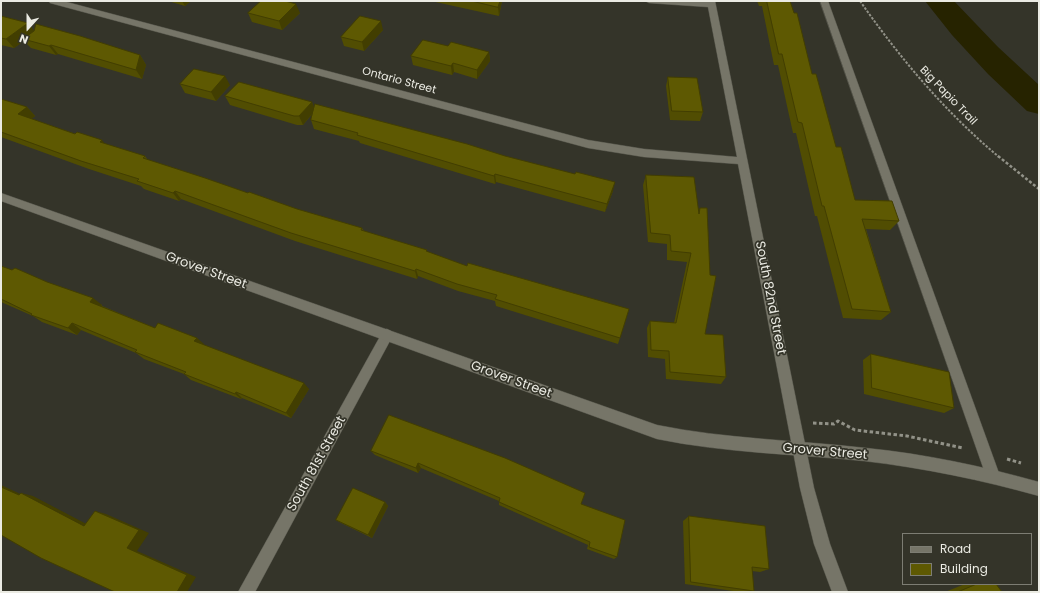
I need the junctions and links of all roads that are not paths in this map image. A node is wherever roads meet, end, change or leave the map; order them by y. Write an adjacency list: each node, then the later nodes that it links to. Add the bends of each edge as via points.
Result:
1 (53, 1): 5 (street, Ontario Street, via 588,144 644,153)
2 (649, 1): 4 (street)
3 (824, 1): 9 (street)
4 (712, 3): 5 (street, South 82nd Street)
5 (743, 161): 8 (street, South 82nd Street)
6 (1, 197): 7 (street, Grover Street)
7 (387, 335): 8 (street, Grover Street, via 657,432 708,442); 11 (street, South 81st Street)
8 (800, 450): 9 (street, Grover Street, via 841,452 942,465); 12 (street, South 82nd Street, via 822,544)
9 (993, 476): 10 (street, Grover Street)
10 (1039, 489)
11 (246, 592)
12 (840, 592)

